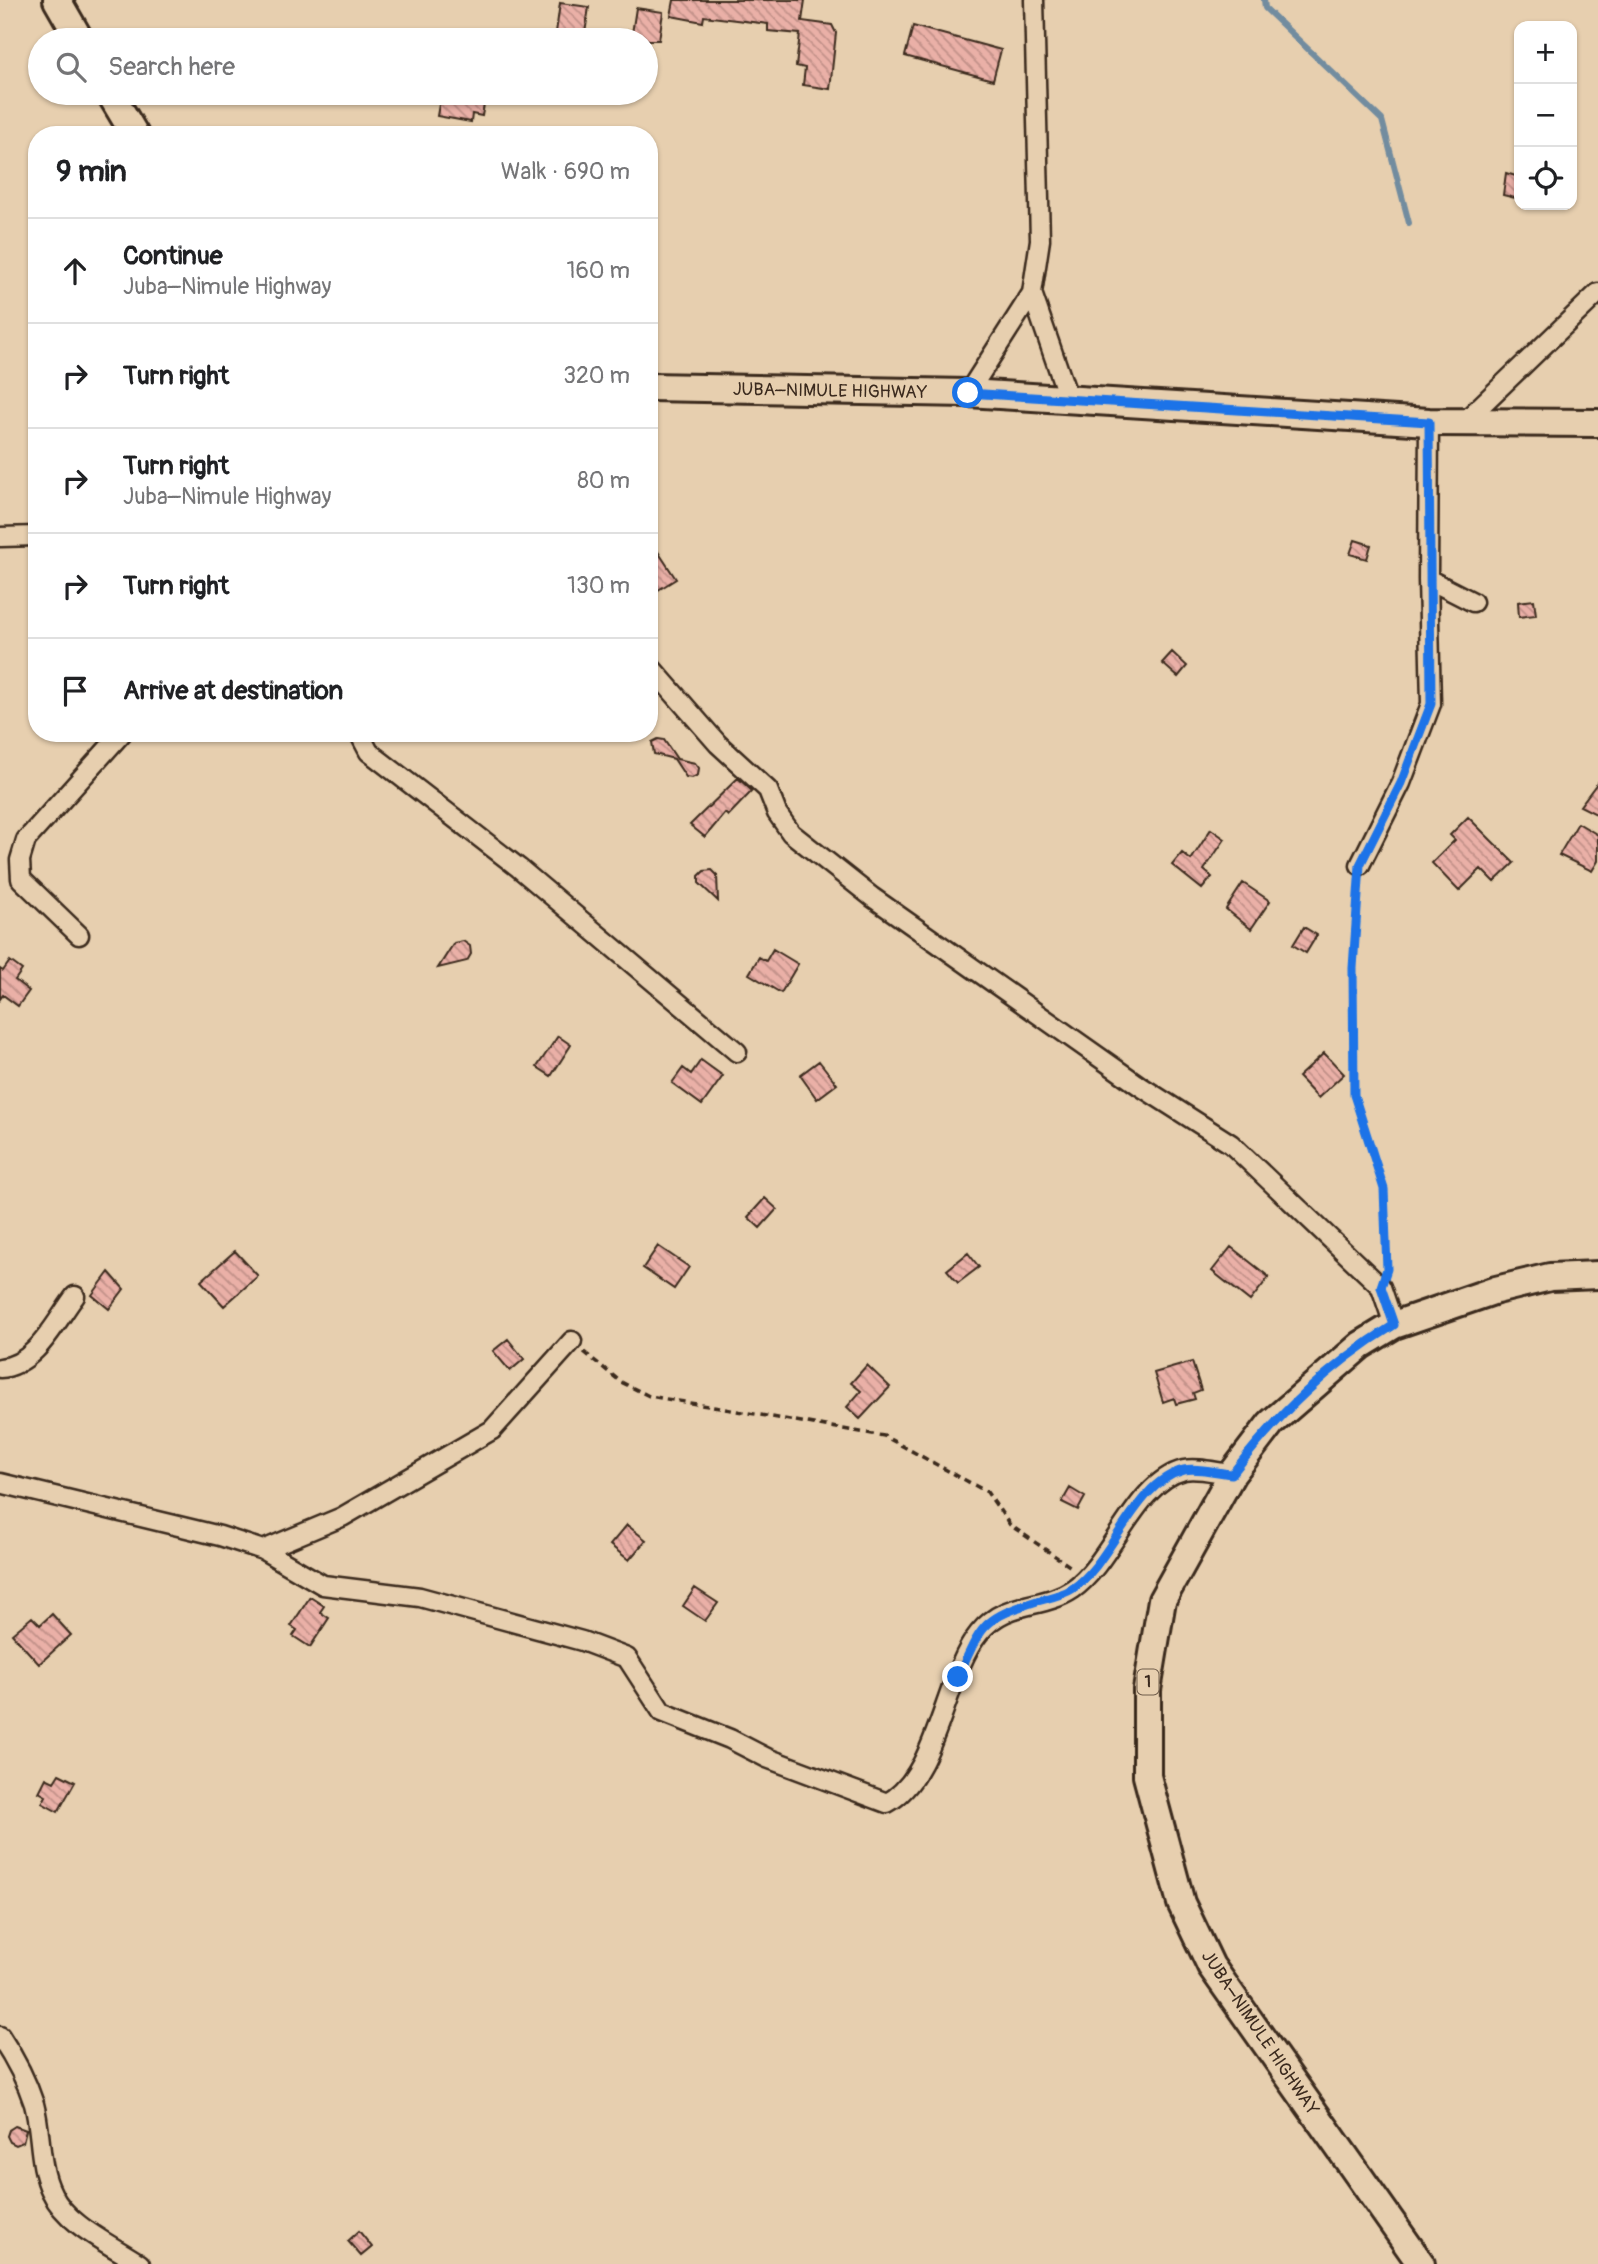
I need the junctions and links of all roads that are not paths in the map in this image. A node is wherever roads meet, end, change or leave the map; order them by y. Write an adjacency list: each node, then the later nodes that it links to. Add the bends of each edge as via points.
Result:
1 (57, 0): 3 (main road)
2 (1034, 0): 6 (street, via 1040,240)
3 (73, 28)
4 (117, 105): 5 (main road)
5 (130, 126)
6 (1032, 293): 9 (street); 10 (street)
7 (1598, 293): 11 (street)
8 (658, 387): 9 (main road, JUBA–NIMULE HIGHWAY)
9 (968, 393): 10 (main road, JUBA–NIMULE HIGHWAY)
10 (1069, 401): 12 (main road, JUBA–NIMULE HIGHWAY)
11 (1465, 421): 12 (main road, JUBA–NIMULE HIGHWAY); 13 (main road, JUBA–NIMULE HIGHWAY)
12 (1429, 422): 16 (street)
13 (1598, 423)
14 (28, 536): 15 (street)
15 (0, 537)
16 (1428, 579): 17 (street); 21 (street, via 1431,704 1407,786)
17 (1473, 602)
18 (658, 675): 26 (street, via 718,744 768,790 791,833 883,905 1140,1086 1231,1144 1381,1287)
19 (114, 742): 22 (street, via 26,840 20,860 21,879)
20 (364, 742): 23 (street, via 369,752 519,868)
21 (1360, 865)
22 (79, 935)
23 (737, 1052)
24 (1598, 1275): 26 (main road, JUBA–NIMULE HIGHWAY / 1, via 1550,1278 1496,1290)
25 (75, 1296): 28 (street, via 31,1355)
26 (1394, 1325): 29 (main road, JUBA–NIMULE HIGHWAY / 1, via 1361,1345 1271,1423)
27 (572, 1341): 31 (street, via 492,1430 342,1517)
28 (0, 1368)
29 (1232, 1474): 31 (street, via 1185,1470 1161,1482 1072,1589 999,1613 977,1634 919,1768 902,1795 887,1803 662,1712 627,1658 433,1600 323,1585); 34 (main road, JUBA–NIMULE HIGHWAY / 1, via 1162,1600 1147,1690 1147,1776 1181,1903 1211,1966)
30 (0, 1483): 31 (street)
31 (263, 1550)
32 (0, 2036): 33 (street, via 34,2105 52,2195 74,2220)
33 (140, 2264)
34 (1421, 2264)

